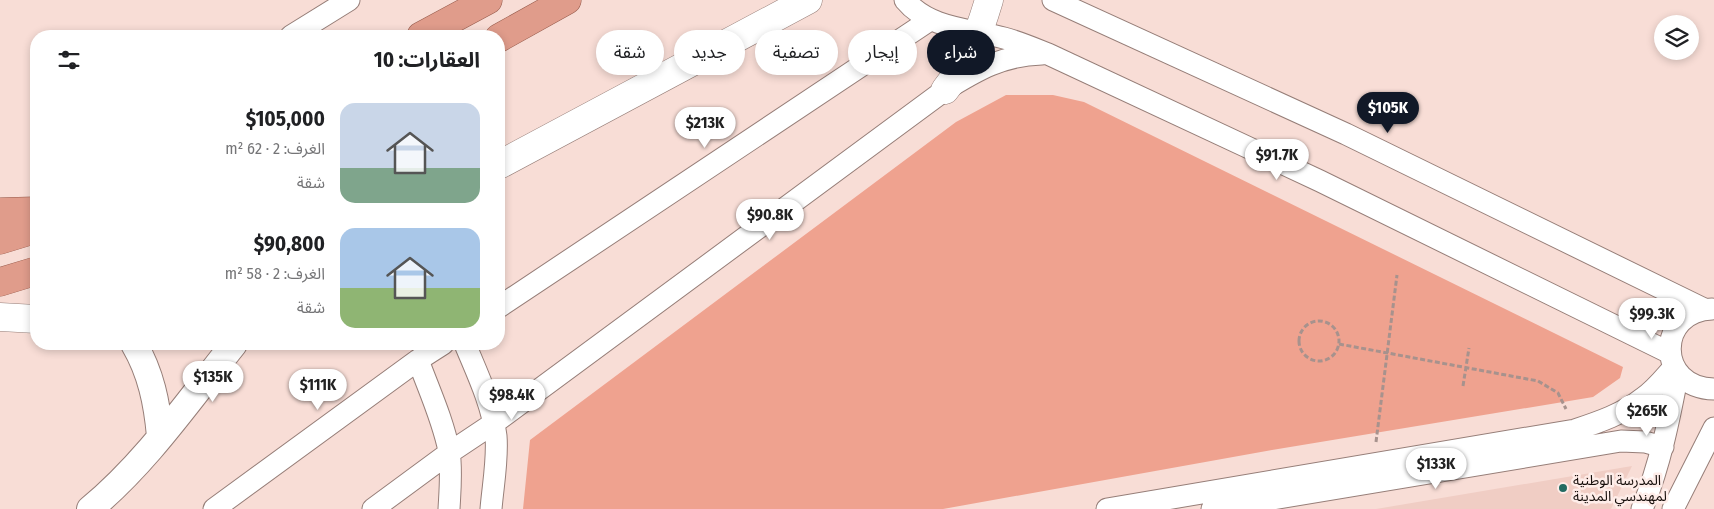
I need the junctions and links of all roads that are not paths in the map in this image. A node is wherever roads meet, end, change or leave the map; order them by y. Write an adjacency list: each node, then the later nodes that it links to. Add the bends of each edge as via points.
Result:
1 (349, 0): 9 (street)
2 (488, 0): 10 (highway)
3 (567, 0): 13 (highway)
4 (808, 0): 18 (main road)
5 (905, 0): 8 (street)
6 (989, 0): 12 (main road)
7 (1053, 0): 26 (street, via 1346,134)
8 (930, 20): 11 (street); 25 (street)
9 (300, 30)
10 (432, 30)
11 (972, 30)
12 (981, 30)
13 (505, 35)
14 (995, 36): 15 (street)
15 (1048, 54): 17 (street, via 1024,54 1007,59 973,73); 34 (street, via 1320,181)
16 (957, 75): 17 (main road)
17 (945, 90): 36 (street)
18 (505, 162)
19 (0, 212): 20 (highway)
20 (30, 212)
21 (30, 231): 22 (highway)
22 (0, 240)
23 (30, 273): 24 (highway)
24 (0, 282)
25 (505, 303)
26 (1709, 309): 34 (street, via 1685,317 1678,324 1673,333)
27 (0, 317): 28 (main road)
28 (30, 319)
29 (137, 350): 38 (street, via 158,406)
30 (229, 350): 38 (street)
31 (434, 350): 33 (street)
32 (467, 350): 36 (street)
33 (418, 360): 40 (street); 42 (street)
34 (1674, 364): 35 (street, via 1693,386); 39 (street); 46 (street, via 1644,398 1600,422 1576,430)
35 (1714, 389)
36 (494, 423): 40 (street); 45 (street, via 496,452)
37 (1714, 428): 49 (street)
38 (160, 436): 41 (street, via 124,478)
39 (1663, 447): 47 (street, via 1620,441); 48 (street)
40 (449, 453): 43 (street); 44 (street)
41 (90, 509)
42 (214, 509)
43 (374, 509)
44 (449, 509)
45 (491, 509)
46 (1107, 509)
47 (1212, 509)
48 (1642, 509)
49 (1673, 509)

